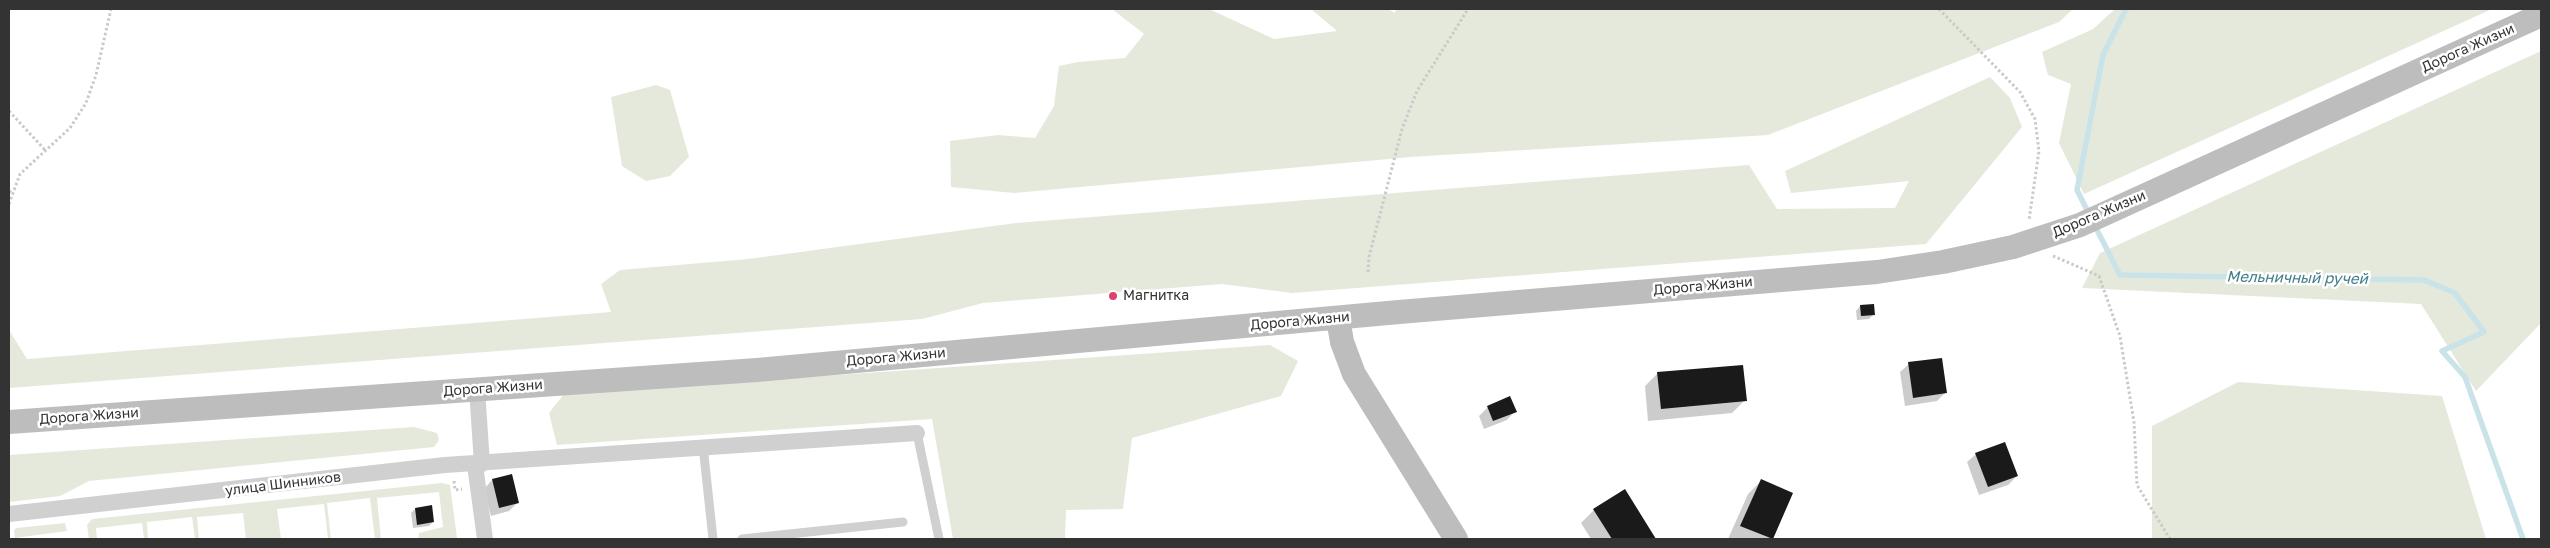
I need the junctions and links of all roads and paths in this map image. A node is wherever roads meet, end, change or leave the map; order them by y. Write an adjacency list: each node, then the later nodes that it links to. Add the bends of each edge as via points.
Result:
1 (111, 9): 6 (path, via 86,103 70,128)
2 (1468, 9): 11 (path, via 1417,91 1402,129)
3 (1939, 9): 10 (path, via 2020,92 2035,119 2039,151)
4 (2541, 15): 10 (main road, Дорога Жизни, via 2080,224)
5 (9, 112): 6 (path)
6 (45, 150): 8 (path, via 20,174)
7 (9, 191): 8 (path)
8 (13, 194): 9 (path)
9 (9, 204)
10 (2025, 243): 12 (main road, Дорога Жизни, via 1943,262 1877,272); 25 (path, via 2098,276 2120,336 2134,422 2138,485)
11 (1368, 272)
12 (1338, 318): 13 (main road, Дорога Жизни, via 757,370); 24 (main road, via 1342,342 1354,374)
13 (477, 390): 14 (main road, Дорога Жизни); 17 (street)
14 (9, 422)
15 (917, 432): 16 (street, улица Шинников); 23 (lane)
16 (703, 446): 17 (street, улица Шинников); 21 (lane)
17 (479, 464): 18 (street, улица Шинников, via 445,465); 20 (street)
18 (9, 514)
19 (904, 522): 22 (lane)
20 (484, 539)
21 (713, 539)
22 (742, 539)
23 (939, 539)
24 (1456, 539)
25 (2170, 539)

